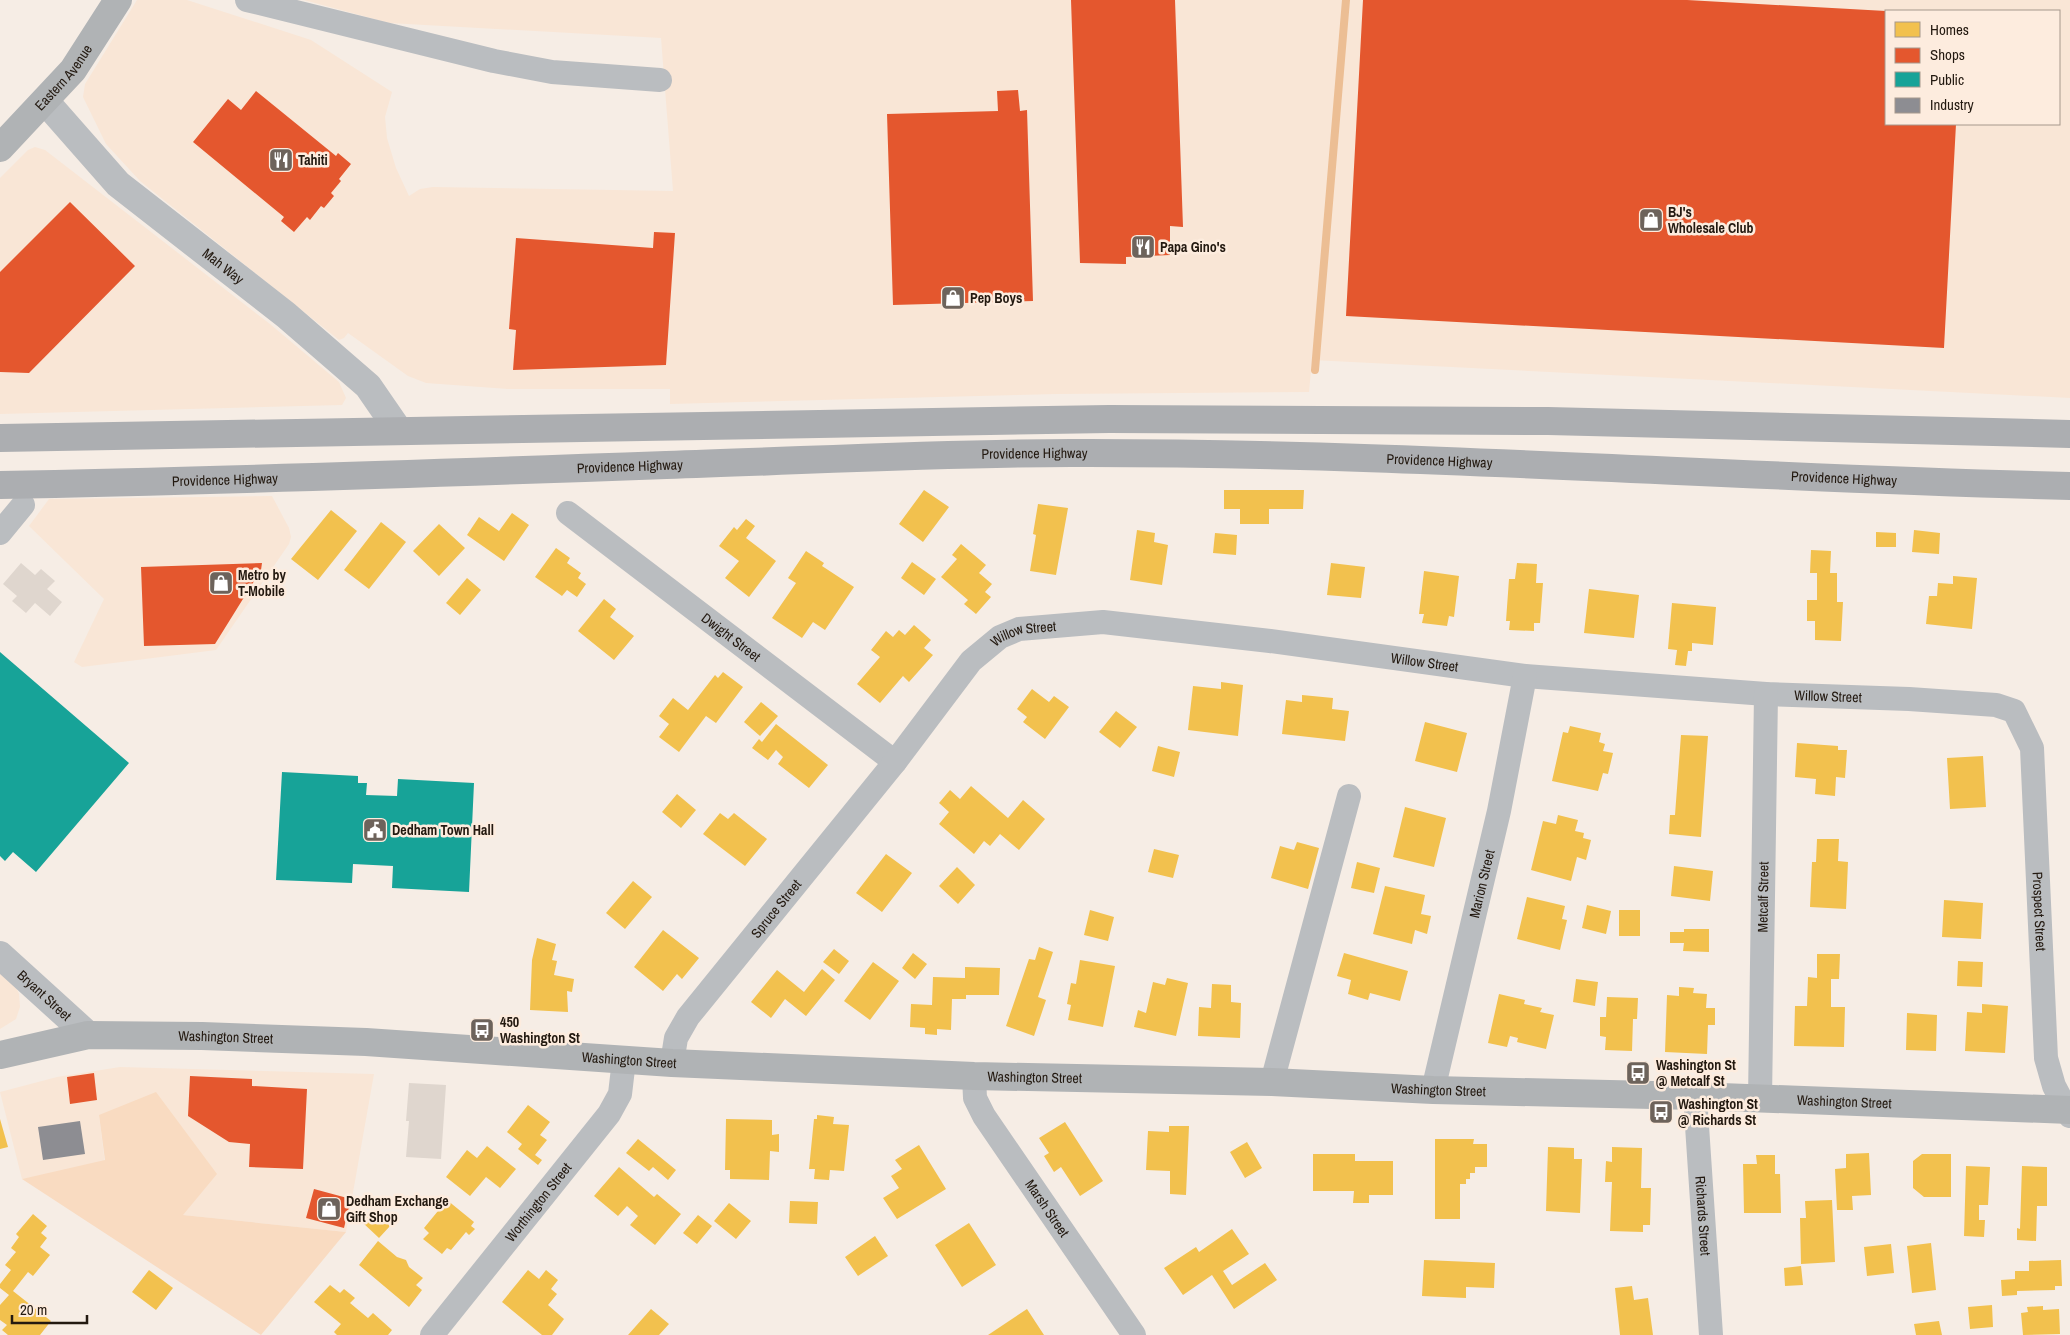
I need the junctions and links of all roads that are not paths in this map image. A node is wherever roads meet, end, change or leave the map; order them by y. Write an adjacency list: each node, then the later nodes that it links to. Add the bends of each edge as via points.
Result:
1 (118, 0): 4 (main road, Eastern Avenue, via 73,70)
2 (247, 0): 3 (street, via 503,63 552,72)
3 (660, 80)
4 (45, 101): 5 (main road, Eastern Avenue); 6 (street, Mah Way, via 118,184 286,315 368,386)
5 (0, 148)
6 (399, 432): 7 (highway, via 1011,419 1313,419); 8 (highway)
7 (2070, 434)
8 (0, 438)
9 (0, 485): 10 (highway, Providence Highway, via 246,480 928,455 1104,453 1389,457)
10 (2070, 486)
11 (23, 505): 13 (street)
12 (568, 513): 17 (street, Dwight Street)
13 (0, 532)
14 (1525, 676): 15 (street, Willow Street); 17 (street, Willow Street, via 1103,622 1019,629 1000,637 971,661); 26 (street, Marion Street, via 1499,811)
15 (1766, 694): 16 (street, Willow Street, via 1909,698 1996,704); 28 (street, Metcalf Street)
16 (2014, 711): 29 (street, Prospect Street, via 2032,748 2046,1058 2054,1086)
17 (894, 762): 23 (street, Spruce Street, via 688,1017 676,1038)
18 (1349, 796): 25 (street)
19 (0, 954): 20 (street, Bryant Street)
20 (88, 1035): 21 (main road, Washington Street); 22 (main road, Washington Street, via 366,1042)
21 (0, 1054)
22 (624, 1060): 23 (main road, Washington Street); 30 (street, Worthington Street, via 620,1094 608,1114)
23 (672, 1063): 24 (main road, Washington Street)
24 (974, 1076): 25 (main road, Washington Street); 31 (street, Marsh Street, via 975,1098 984,1116)
25 (1272, 1082): 26 (main road, Washington Street)
26 (1433, 1090): 27 (main road, Washington Street)
27 (1695, 1096): 28 (main road, Washington Street); 32 (street, Richards Street)
28 (1760, 1100): 29 (main road, Washington Street)
29 (2069, 1112)
30 (432, 1335)
31 (1134, 1335)
32 (1711, 1335)

